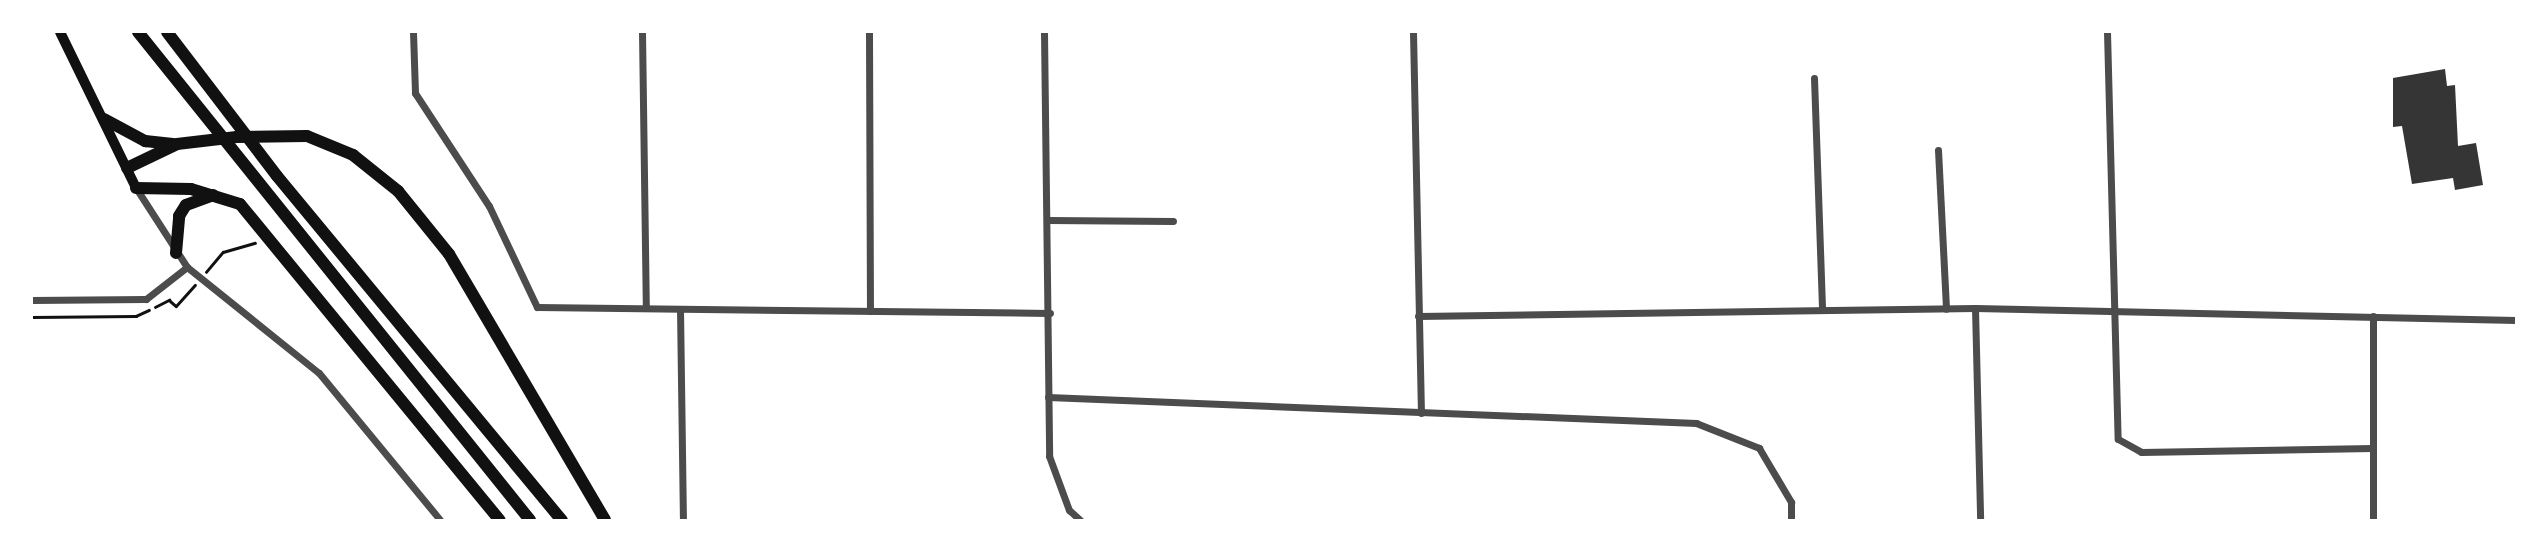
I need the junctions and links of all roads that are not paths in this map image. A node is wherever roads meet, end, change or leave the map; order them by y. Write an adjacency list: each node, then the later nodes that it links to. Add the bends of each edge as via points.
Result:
1 (60, 32): 11 (main road)
2 (138, 32): 38 (highway, via 253,183)
3 (167, 32): 39 (highway, via 277,176)
4 (413, 32): 22 (street, via 415,93 489,206 537,307)
5 (642, 32): 22 (street)
6 (869, 32): 27 (street)
7 (1044, 32): 17 (street)
8 (1413, 32): 30 (street)
9 (2107, 32): 28 (street)
10 (1814, 78): 23 (street)
11 (104, 119): 12 (highway, via 145,141); 14 (main road)
12 (177, 145): 14 (highway); 40 (highway, via 307,136 353,155 398,191 449,254)
13 (1938, 150): 26 (street)
14 (127, 168): 15 (main road)
15 (136, 188): 16 (highway); 19 (street)
16 (217, 194): 19 (highway, via 187,205 179,216); 37 (highway, via 253,216)
17 (1048, 220): 18 (street); 29 (street)
18 (1174, 221)
19 (176, 253): 20 (street)
20 (187, 267): 21 (street, via 146,299); 36 (street, via 319,373)
21 (32, 300)
22 (646, 308): 25 (street)
23 (1822, 308): 26 (street); 30 (street)
24 (1975, 308): 26 (street); 28 (street); 44 (street)
25 (680, 309): 27 (street); 41 (street)
26 (1946, 309)
27 (870, 311): 29 (street)
28 (2113, 311): 31 (street); 35 (street, via 2118,439 2141,452)
29 (1050, 313): 33 (street)
30 (1418, 316): 34 (street)
31 (2373, 316): 32 (street); 35 (street)
32 (2516, 320)
33 (1048, 397): 34 (street); 42 (street, via 1049,456 1069,510)
34 (1421, 414): 43 (street, via 1696,423 1759,448 1786,497)
35 (2373, 448): 45 (street)
36 (440, 520)
37 (499, 520)
38 (530, 520)
39 (562, 520)
40 (606, 520)
41 (683, 520)
42 (1080, 520)
43 (1791, 520)
44 (1980, 520)
45 (2373, 520)

